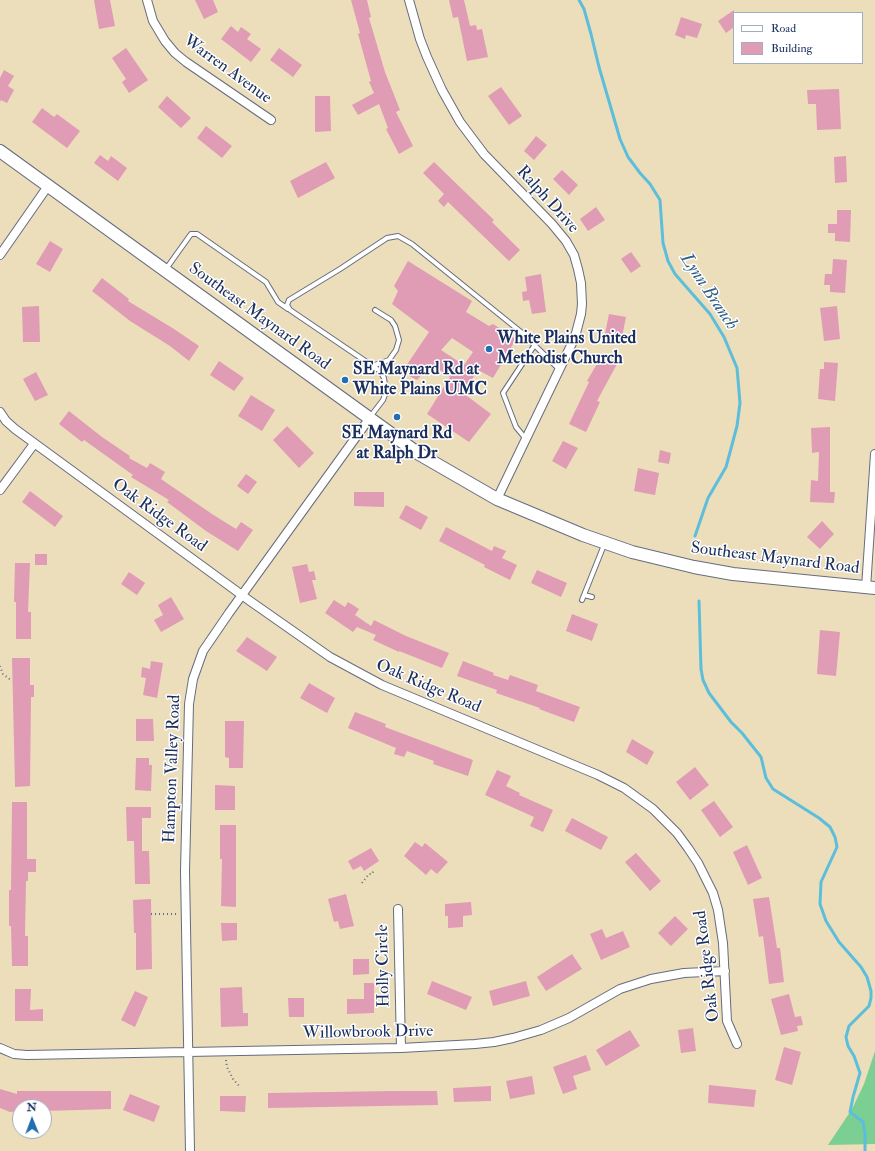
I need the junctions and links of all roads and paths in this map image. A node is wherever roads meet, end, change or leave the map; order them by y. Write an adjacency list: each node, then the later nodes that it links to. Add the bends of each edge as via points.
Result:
1 (148, 0): 3 (street, Warren Avenue, via 153,21 175,53)
2 (409, 0): 12 (street, Ralph Drive, via 427,57 460,122 484,154 552,224 574,255 581,283 581,314 575,337)
3 (271, 120)
4 (0, 151): 5 (main road, Southeast Maynard Road)
5 (48, 186): 6 (street); 7 (main road, Southeast Maynard Road)
6 (0, 254)
7 (165, 270): 8 (lane, via 191,234 198,234 266,282 278,302); 14 (main road, Southeast Maynard Road)
8 (290, 310): 10 (lane, via 287,305 289,300 387,238 398,236 418,249 521,332); 11 (lane)
9 (374, 310): 11 (lane, via 391,320 399,340 389,360)
10 (534, 346): 12 (lane); 15 (lane, via 503,393 516,427)
11 (372, 366): 14 (lane, via 380,371 384,378 386,392)
12 (560, 370): 15 (street, Ralph Drive)
13 (0, 412): 16 (street, Oak Ridge Road, via 15,430)
14 (369, 419): 19 (main road, Southeast Maynard Road, via 419,454); 22 (street, Hampton Valley Road)
15 (526, 439): 19 (street, Ralph Drive)
16 (34, 444): 18 (street); 22 (street, Oak Ridge Road)
17 (875, 454): 21 (street)
18 (0, 490)
19 (497, 499): 20 (main road, Southeast Maynard Road)
20 (605, 543): 21 (main road, Southeast Maynard Road, via 725,573); 23 (lane)
21 (870, 588)
22 (242, 595): 32 (street, Hampton Valley Road, via 203,651 190,694); 33 (street, Oak Ridge Road, via 315,648 356,672 598,775 643,801 677,833 706,878 720,918)
23 (584, 595): 24 (lane); 25 (lane)
24 (592, 597)
25 (582, 600)
26 (0, 666): 27 (path, via 3,674)
27 (12, 681)
28 (374, 869): 29 (path)
29 (362, 883)
30 (398, 909): 36 (street, Holly Circle)
31 (151, 914): 32 (path)
32 (186, 914): 38 (street, Hampton Valley Road)
33 (725, 971): 34 (street, Oak Ridge Road, via 727,1021); 36 (street, Willowbrook Drive, via 684,973 651,979 620,989 555,1024 513,1038 475,1044)
34 (737, 1044)
35 (0, 1048): 38 (street, Willowbrook Drive, via 14,1054 27,1055)
36 (401, 1048): 37 (street, Willowbrook Drive)
37 (225, 1051): 38 (street, Willowbrook Drive); 39 (path, via 227,1067)
38 (189, 1052): 40 (street, Hampton Valley Road)
39 (240, 1087)
40 (190, 1151)

